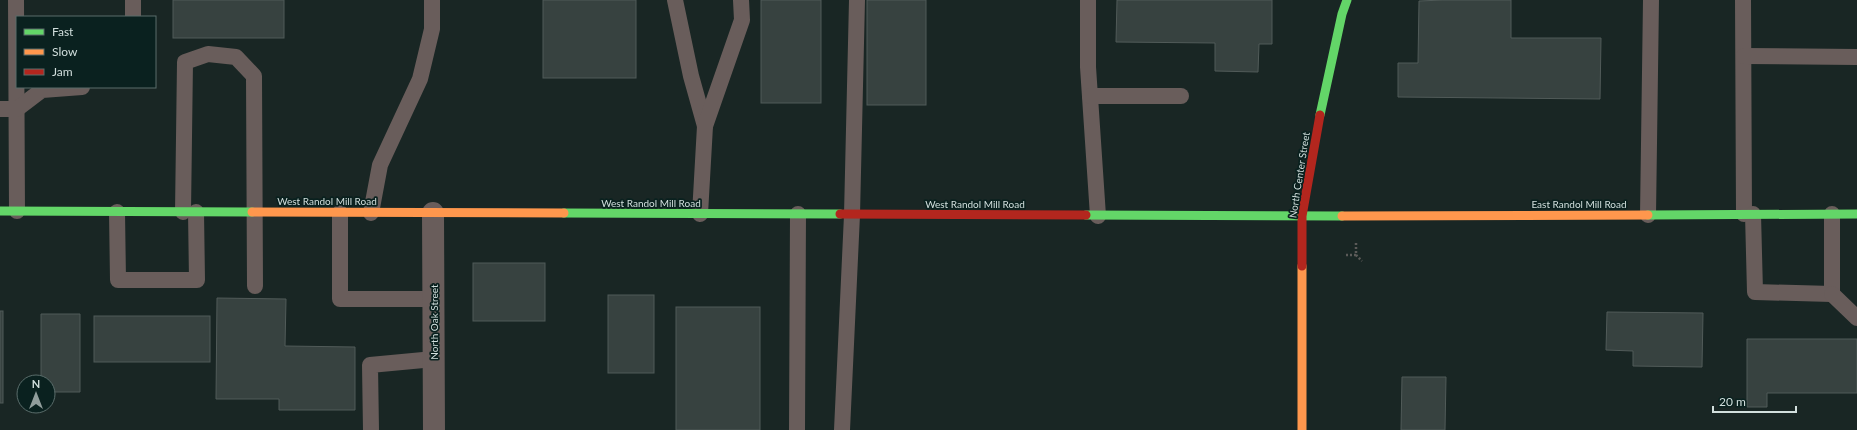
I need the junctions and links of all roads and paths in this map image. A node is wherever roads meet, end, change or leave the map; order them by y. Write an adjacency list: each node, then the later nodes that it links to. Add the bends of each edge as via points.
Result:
1 (16, 0): 11 (lane)
2 (133, 0): 12 (lane)
3 (432, 0): 28 (lane, via 432,29 420,79 380,165)
4 (675, 0): 21 (lane, via 691,76)
5 (741, 0): 21 (lane, via 742,20)
6 (857, 0): 35 (lane)
7 (1088, 0): 17 (lane)
8 (1347, 0): 38 (main road, North Center Street, via 1322,98)
9 (1651, 0): 36 (lane)
10 (1743, 0): 13 (lane)
11 (16, 16)
12 (133, 16)
13 (1744, 56): 14 (lane); 32 (lane)
14 (1857, 57)
15 (17, 88): 20 (lane)
16 (69, 88): 20 (lane, via 42,90)
17 (1090, 96): 18 (lane); 37 (lane)
18 (1181, 96)
19 (0, 109): 20 (lane)
20 (17, 109): 23 (lane)
21 (705, 126): 30 (lane)
22 (0, 211): 23 (main road, West Randol Mill Road)
23 (17, 211): 24 (main road, West Randol Mill Road)
24 (117, 212): 25 (main road, West Randol Mill Road); 25 (lane, via 118,280 197,280)
25 (189, 212): 26 (main road, West Randol Mill Road); 26 (lane, via 186,62 208,54 236,57 254,76)
26 (254, 212): 27 (main road, West Randol Mill Road); 43 (lane)
27 (340, 213): 28 (main road, West Randol Mill Road); 45 (lane, via 340,299)
28 (371, 213): 29 (main road, West Randol Mill Road)
29 (433, 213): 30 (main road, West Randol Mill Road); 45 (street, North Oak Street)
30 (700, 214): 31 (main road, West Randol Mill Road)
31 (798, 214): 35 (main road, West Randol Mill Road); 50 (lane)
32 (1748, 214): 33 (main road, East Randol Mill Road); 36 (main road, East Randol Mill Road); 44 (lane, via 1755,292)
33 (1832, 214): 34 (main road, East Randol Mill Road); 44 (lane)
34 (1857, 214)
35 (852, 215): 37 (main road, West Randol Mill Road); 51 (lane)
36 (1648, 215): 38 (main road, East Randol Mill Road)
37 (1098, 216): 38 (main road, West Randol Mill Road)
38 (1302, 216): 52 (main road, North Center Street)
39 (1356, 242): 41 (path)
40 (1346, 255): 41 (path)
41 (1356, 255): 42 (path)
42 (1362, 261)
43 (255, 286)
44 (1832, 294): 46 (lane)
45 (434, 299): 47 (street, North Oak Street)
46 (1857, 318)
47 (434, 359): 48 (lane, via 370,365); 49 (street, North Oak Street)
48 (371, 430)
49 (434, 430)
50 (797, 430)
51 (842, 430)
52 (1302, 430)

